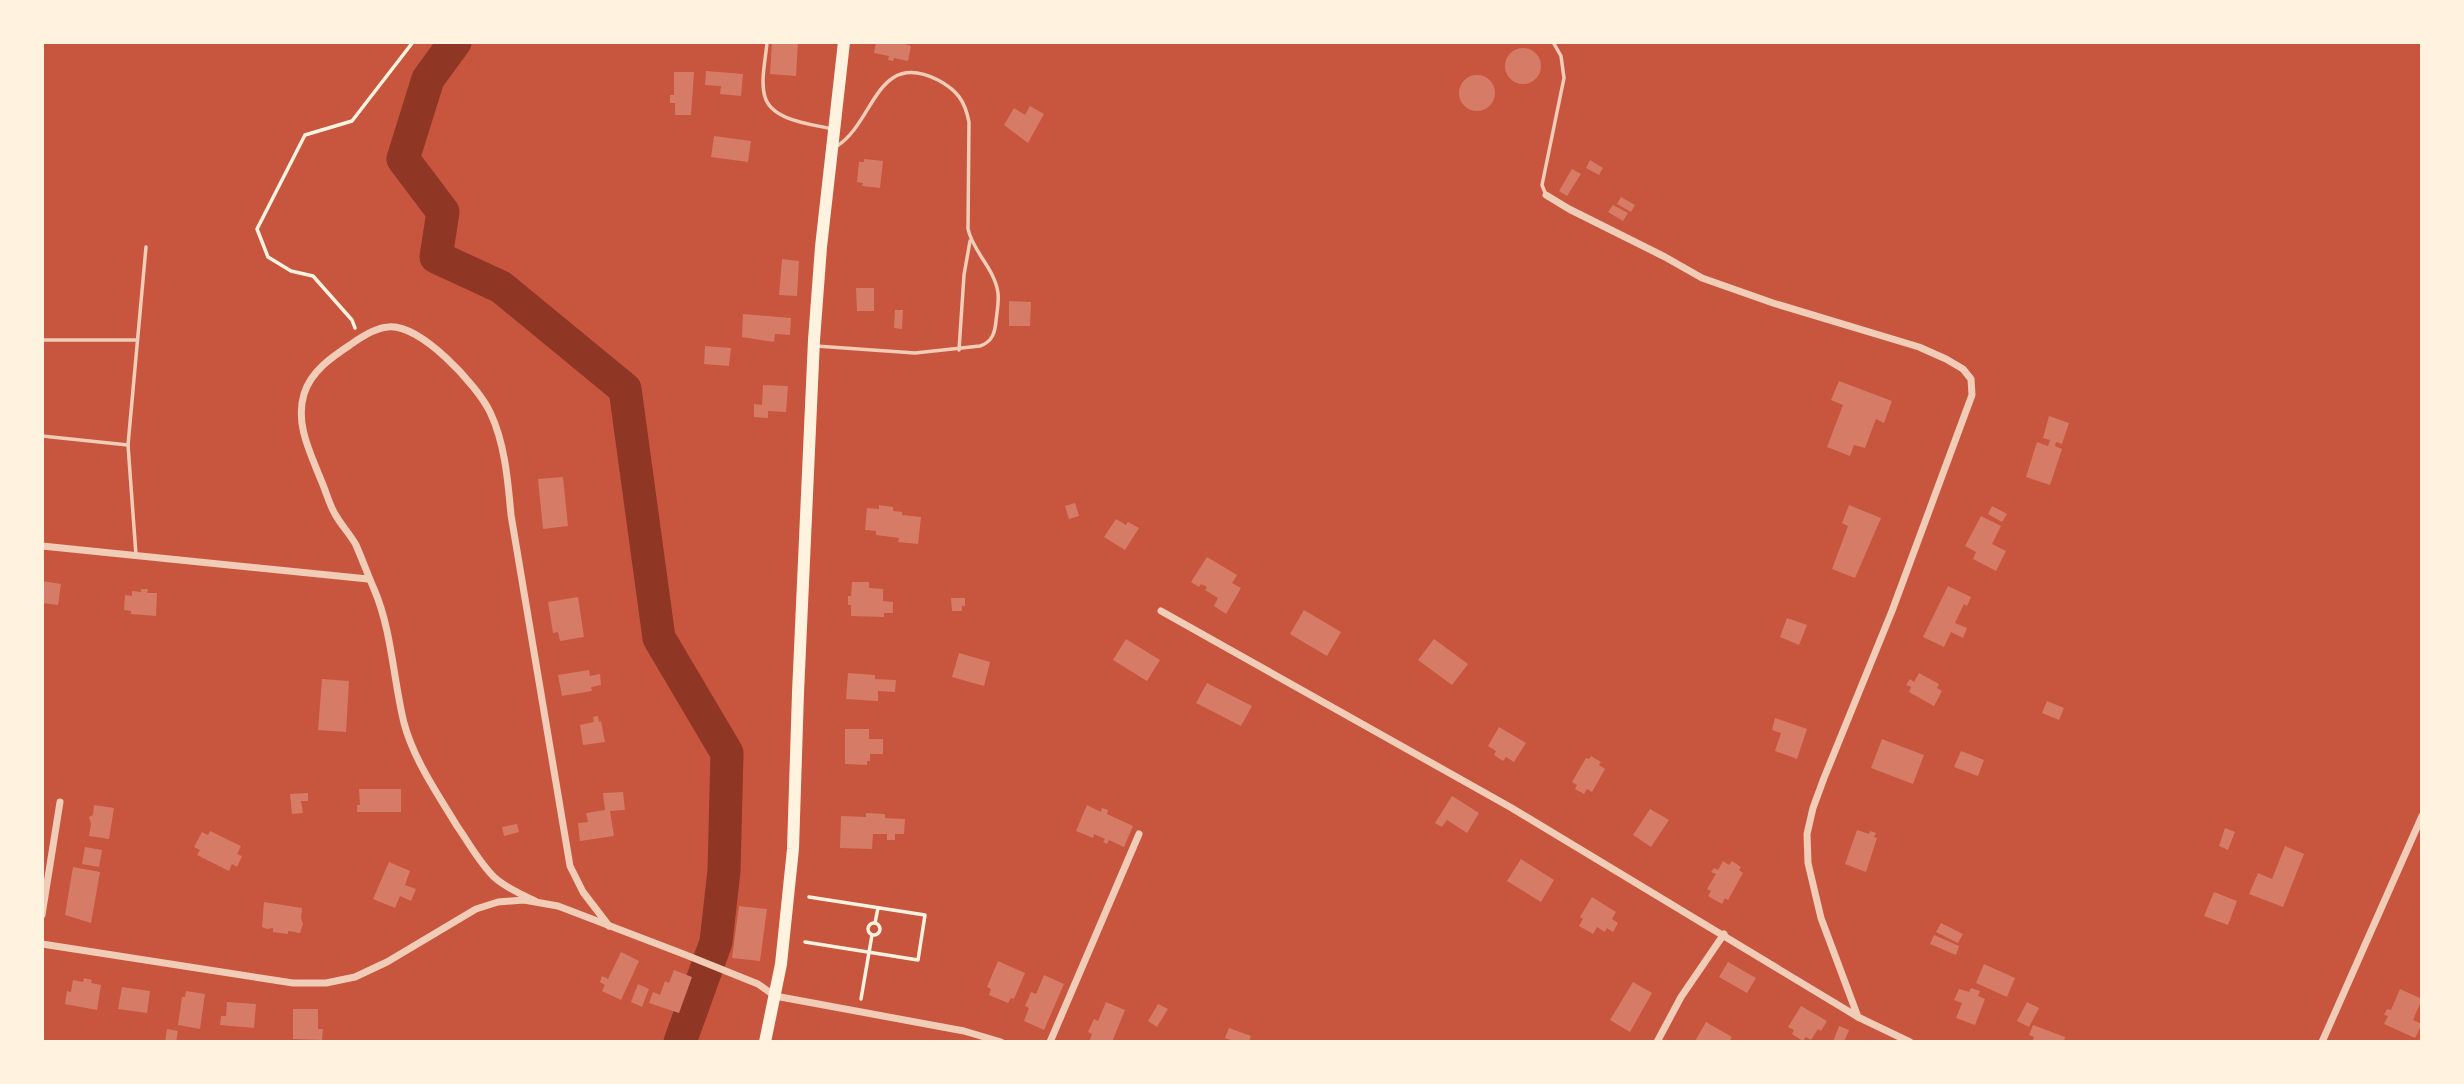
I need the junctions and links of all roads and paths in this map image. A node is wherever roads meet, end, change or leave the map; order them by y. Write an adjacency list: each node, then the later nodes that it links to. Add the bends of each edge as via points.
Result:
1 (413, 42): 10 (path, via 352,121 305,135 257,229 268,257 291,271 313,276 352,320)
2 (767, 42): 5 (lane, via 765,97 772,109)
3 (844, 42): 5 (highway)
4 (1553, 42): 7 (lane, via 1561,56 1564,78 1542,185)
5 (834, 130): 6 (highway)
6 (831, 150): 8 (lane, via 858,127 894,75 919,74 948,85 959,94 969,122); 13 (highway)
7 (1546, 195): 37 (street, via 1702,278 1919,347 1963,369 1971,379 1972,395 1824,778 1808,834 1808,863 1821,918)
8 (970, 239): 14 (lane); 14 (lane, via 996,284 995,329 988,343)
9 (146, 247): 12 (lane)
10 (360, 338): 19 (street, via 315,373 305,390 301,421 334,513 355,544); 29 (street, via 387,327 402,327 454,366 490,413 509,489 570,866)
11 (42, 340): 12 (lane)
12 (136, 340): 16 (lane)
13 (814, 346): 14 (lane, via 915,353); 35 (highway, via 793,849)
14 (959, 350)
15 (42, 436): 16 (lane)
16 (128, 445): 18 (lane)
17 (42, 546): 18 (street)
18 (136, 555): 19 (street)
19 (368, 579): 25 (street, via 388,633 403,717 418,760 480,860 497,879)
20 (1161, 611): 30 (street, via 1499,800)
21 (60, 802): 27 (street)
22 (2422, 816): 43 (street)
23 (1139, 834): 40 (street)
24 (809, 897): 26 (path)
25 (535, 901): 29 (street); 33 (street, via 511,900 476,909 366,973 326,983 293,983)
26 (878, 908): 28 (path); 34 (path, via 925,915 918,960)
27 (42, 915)
28 (875, 923): 31 (path, via 868,928); 31 (path, via 880,930)
29 (609, 926): 35 (street, via 758,984)
30 (1724, 934): 37 (street); 41 (street)
31 (872, 935): 34 (path)
32 (805, 942): 34 (path)
33 (42, 944)
34 (870, 952): 36 (path)
35 (775, 996): 38 (highway); 39 (street)
36 (861, 1000)
37 (1858, 1017): 42 (street)
38 (765, 1042)
39 (1001, 1042)
40 (1050, 1042)
41 (1657, 1042)
42 (1910, 1042)
43 (2322, 1042)

